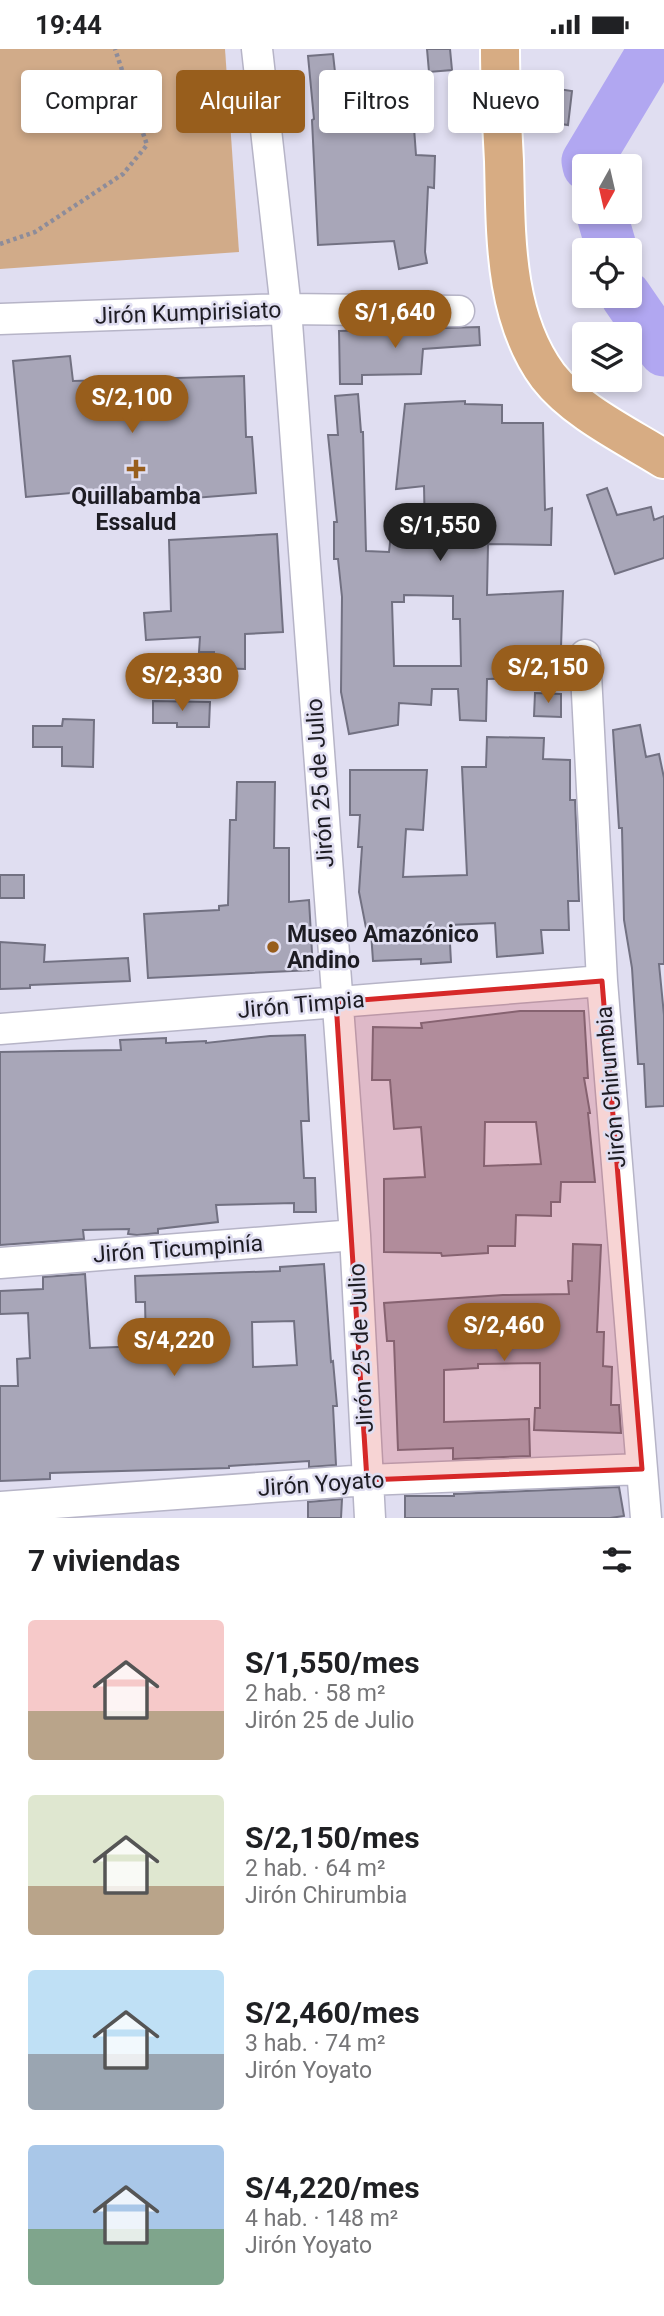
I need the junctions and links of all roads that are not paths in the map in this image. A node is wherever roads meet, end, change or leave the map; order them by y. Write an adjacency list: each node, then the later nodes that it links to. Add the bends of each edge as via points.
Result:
1 (257, 49): 3 (street, Jirón 25 de Julio)
2 (500, 49): 6 (highway, via 506,241 511,284 528,340 548,376 582,408)
3 (286, 309): 4 (street, Jirón Kumpirisiato); 5 (street, Jirón Kumpirisiato); 9 (street, Jirón 25 de Julio)
4 (459, 311)
5 (0, 319)
6 (664, 459)
7 (585, 655): 8 (street, Jirón Chirumbia)
8 (602, 981): 9 (street, Jirón Timpia); 13 (street, Jirón Chirumbia)
9 (336, 1002): 10 (street, Jirón Timpia); 11 (street, Jirón 25 de Julio)
10 (0, 1029)
11 (355, 1235): 12 (street, Jirón Ticumpinía); 14 (street, Jirón 25 de Julio)
12 (0, 1263)
13 (642, 1469): 14 (street, Jirón Yoyato); 17 (street, Jirón Chirumbia)
14 (368, 1481): 15 (street, Jirón Yoyato); 16 (street, Jirón 25 de Julio)
15 (0, 1507)
16 (370, 1518)
17 (646, 1518)

